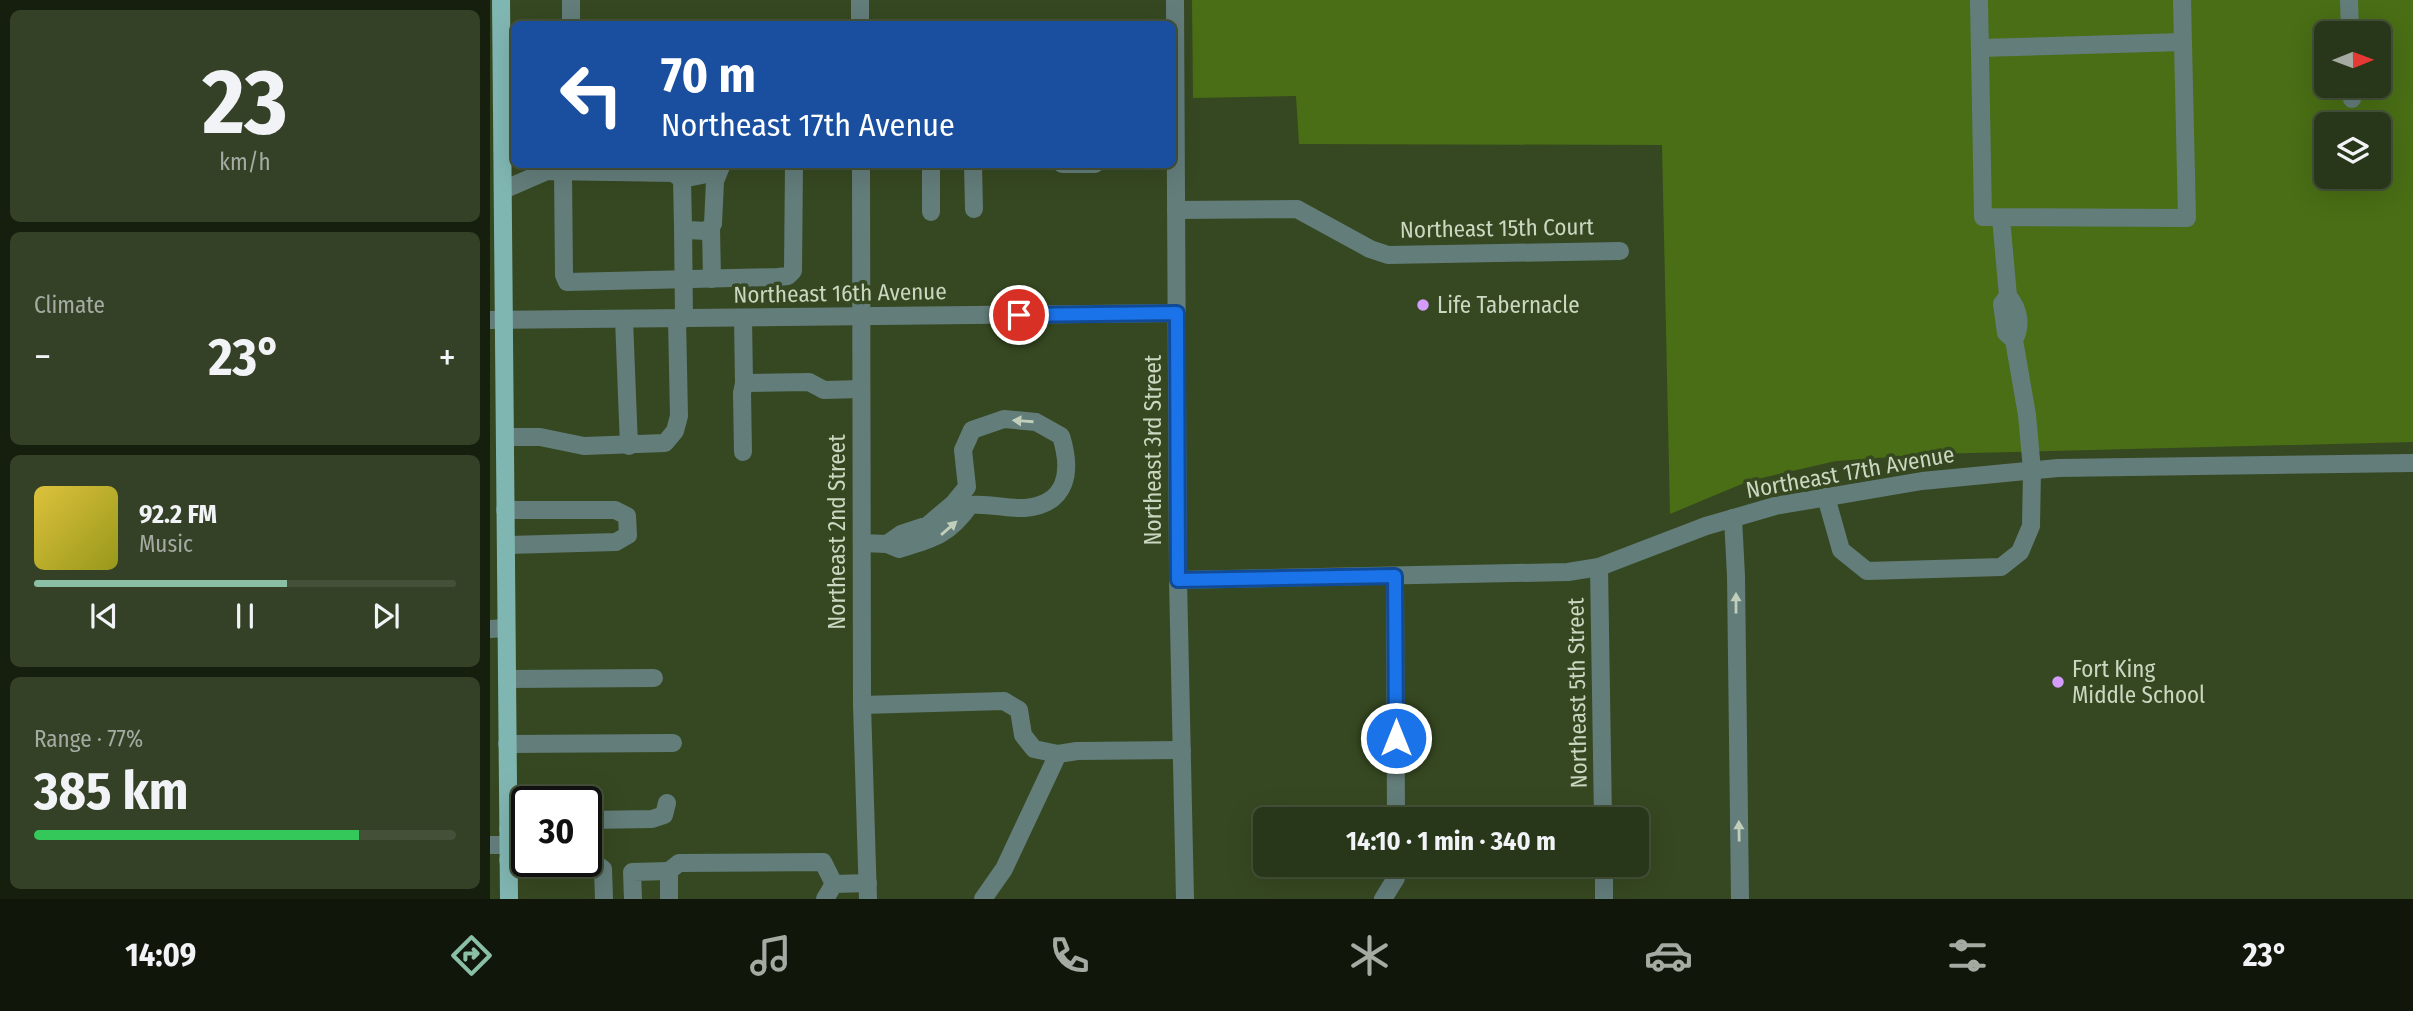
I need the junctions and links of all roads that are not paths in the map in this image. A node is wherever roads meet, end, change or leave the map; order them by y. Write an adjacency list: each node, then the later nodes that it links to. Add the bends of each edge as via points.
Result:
1 (500, 0): 12 (main road)
2 (571, 0): 8 (street)
3 (860, 0): 9 (street)
4 (1175, 0): 10 (street, Northeast 3rd Street)
5 (1979, 0): 14 (street)
6 (2182, 0): 13 (street)
7 (2349, 0): 11 (street)
8 (571, 21)
9 (860, 21)
10 (1174, 21)
11 (2350, 21)
12 (496, 40): 22 (main road)
13 (2183, 42): 14 (street); 28 (street, via 2188,218)
14 (1980, 48): 28 (street, via 1983,218)
15 (719, 168): 23 (street); 30 (street)
16 (794, 168): 33 (street, via 792,275)
17 (861, 168): 35 (street, Northeast 2nd Street)
18 (930, 168): 27 (street)
19 (973, 168): 25 (street)
20 (1176, 168): 26 (street, Northeast 3rd Street)
21 (554, 169): 23 (street, via 668,172); 24 (street); 32 (street, via 567,282)
22 (496, 171): 24 (main road)
23 (682, 179): 29 (street)
24 (503, 190): 39 (main road)
25 (974, 209)
26 (1176, 210): 31 (street, Northeast 15th Court, via 1297,209 1388,255); 34 (street, Northeast 3rd Street)
27 (931, 212)
28 (2001, 218): 47 (street, via 2008,296 2015,305 2019,330 2014,340 2028,415)
29 (683, 226): 30 (street, via 687,230); 32 (street)
30 (711, 228): 33 (street)
31 (1620, 251)
32 (684, 279): 33 (street); 38 (street)
33 (712, 279)
34 (1177, 313): 35 (street, Northeast 16th Avenue); 56 (street, Northeast 3rd Street)
35 (861, 317): 36 (street, Northeast 16th Avenue); 41 (street, Northeast 2nd Street)
36 (743, 318): 38 (street, Northeast 16th Avenue); 40 (street)
37 (625, 319): 38 (street, Northeast 16th Avenue); 39 (street, Northeast 16th Avenue); 43 (street)
38 (680, 319): 43 (street, via 675,431 664,443)
39 (497, 320): 42 (main road)
40 (744, 383): 41 (street, via 809,382 824,390); 44 (street)
41 (861, 389): 51 (street, Northeast 2nd Street)
42 (505, 437): 43 (street, via 540,436 584,446); 45 (main road)
43 (629, 446)
44 (743, 452)
45 (498, 460): 49 (main road)
46 (2413, 463): 47 (street, Northeast 17th Avenue)
47 (2032, 470): 48 (street, Northeast 17th Avenue); 48 (street, via 2031,526 2020,552 2001,567 1867,571 1841,550)
48 (1826, 497): 50 (street, Northeast 17th Avenue)
49 (500, 505): 53 (main road); 53 (street, via 615,510 627,516 628,535 616,542)
50 (1733, 518): 54 (street, Northeast 17th Avenue); 84 (street, one-way to 50)
51 (862, 543): 52 (street); 60 (street, Northeast 2nd Street)
52 (887, 544): 52 (street, one-way to 52, via 899,549 937,538 970,505 1024,508 1050,502 1065,483 1068,456 1061,436 1036,422 1004,419 972,430 963,450 967,487 928,525)
53 (506, 545): 57 (main road)
54 (1599, 567): 55 (street, Northeast 17th Avenue, via 1568,572); 67 (street, Northeast 5th Street)
55 (1395, 576): 56 (street, Northeast 17th Avenue); 66 (street)
56 (1178, 580): 63 (street, Northeast 3rd Street)
57 (498, 629): 59 (main road)
58 (654, 678): 59 (street)
59 (507, 679): 62 (main road)
60 (862, 705): 64 (street, via 1004,701 1019,710 1023,735 1034,750); 74 (street, Northeast 2nd Street)
61 (673, 743): 62 (street)
62 (508, 744): 69 (main road)
63 (1182, 750): 64 (street); 81 (street, Northeast 3rd Street)
64 (1058, 754): 80 (street, via 1004,869)
65 (667, 803): 68 (street, via 664,814 652,819)
66 (1396, 807)
67 (1603, 807)
68 (602, 820)
69 (504, 845): 76 (main road)
70 (602, 868): 77 (street)
71 (669, 871): 75 (street, via 679,863 823,862); 78 (street, via 632,872); 79 (street)
72 (1396, 877): 82 (street)
73 (1604, 877): 83 (street)
74 (868, 891): 75 (street)
75 (829, 892)
76 (509, 899)
77 (604, 899)
78 (633, 899)
79 (669, 899)
80 (983, 899)
81 (1185, 899)
82 (1383, 899)
83 (1605, 899)
84 (1740, 899)

